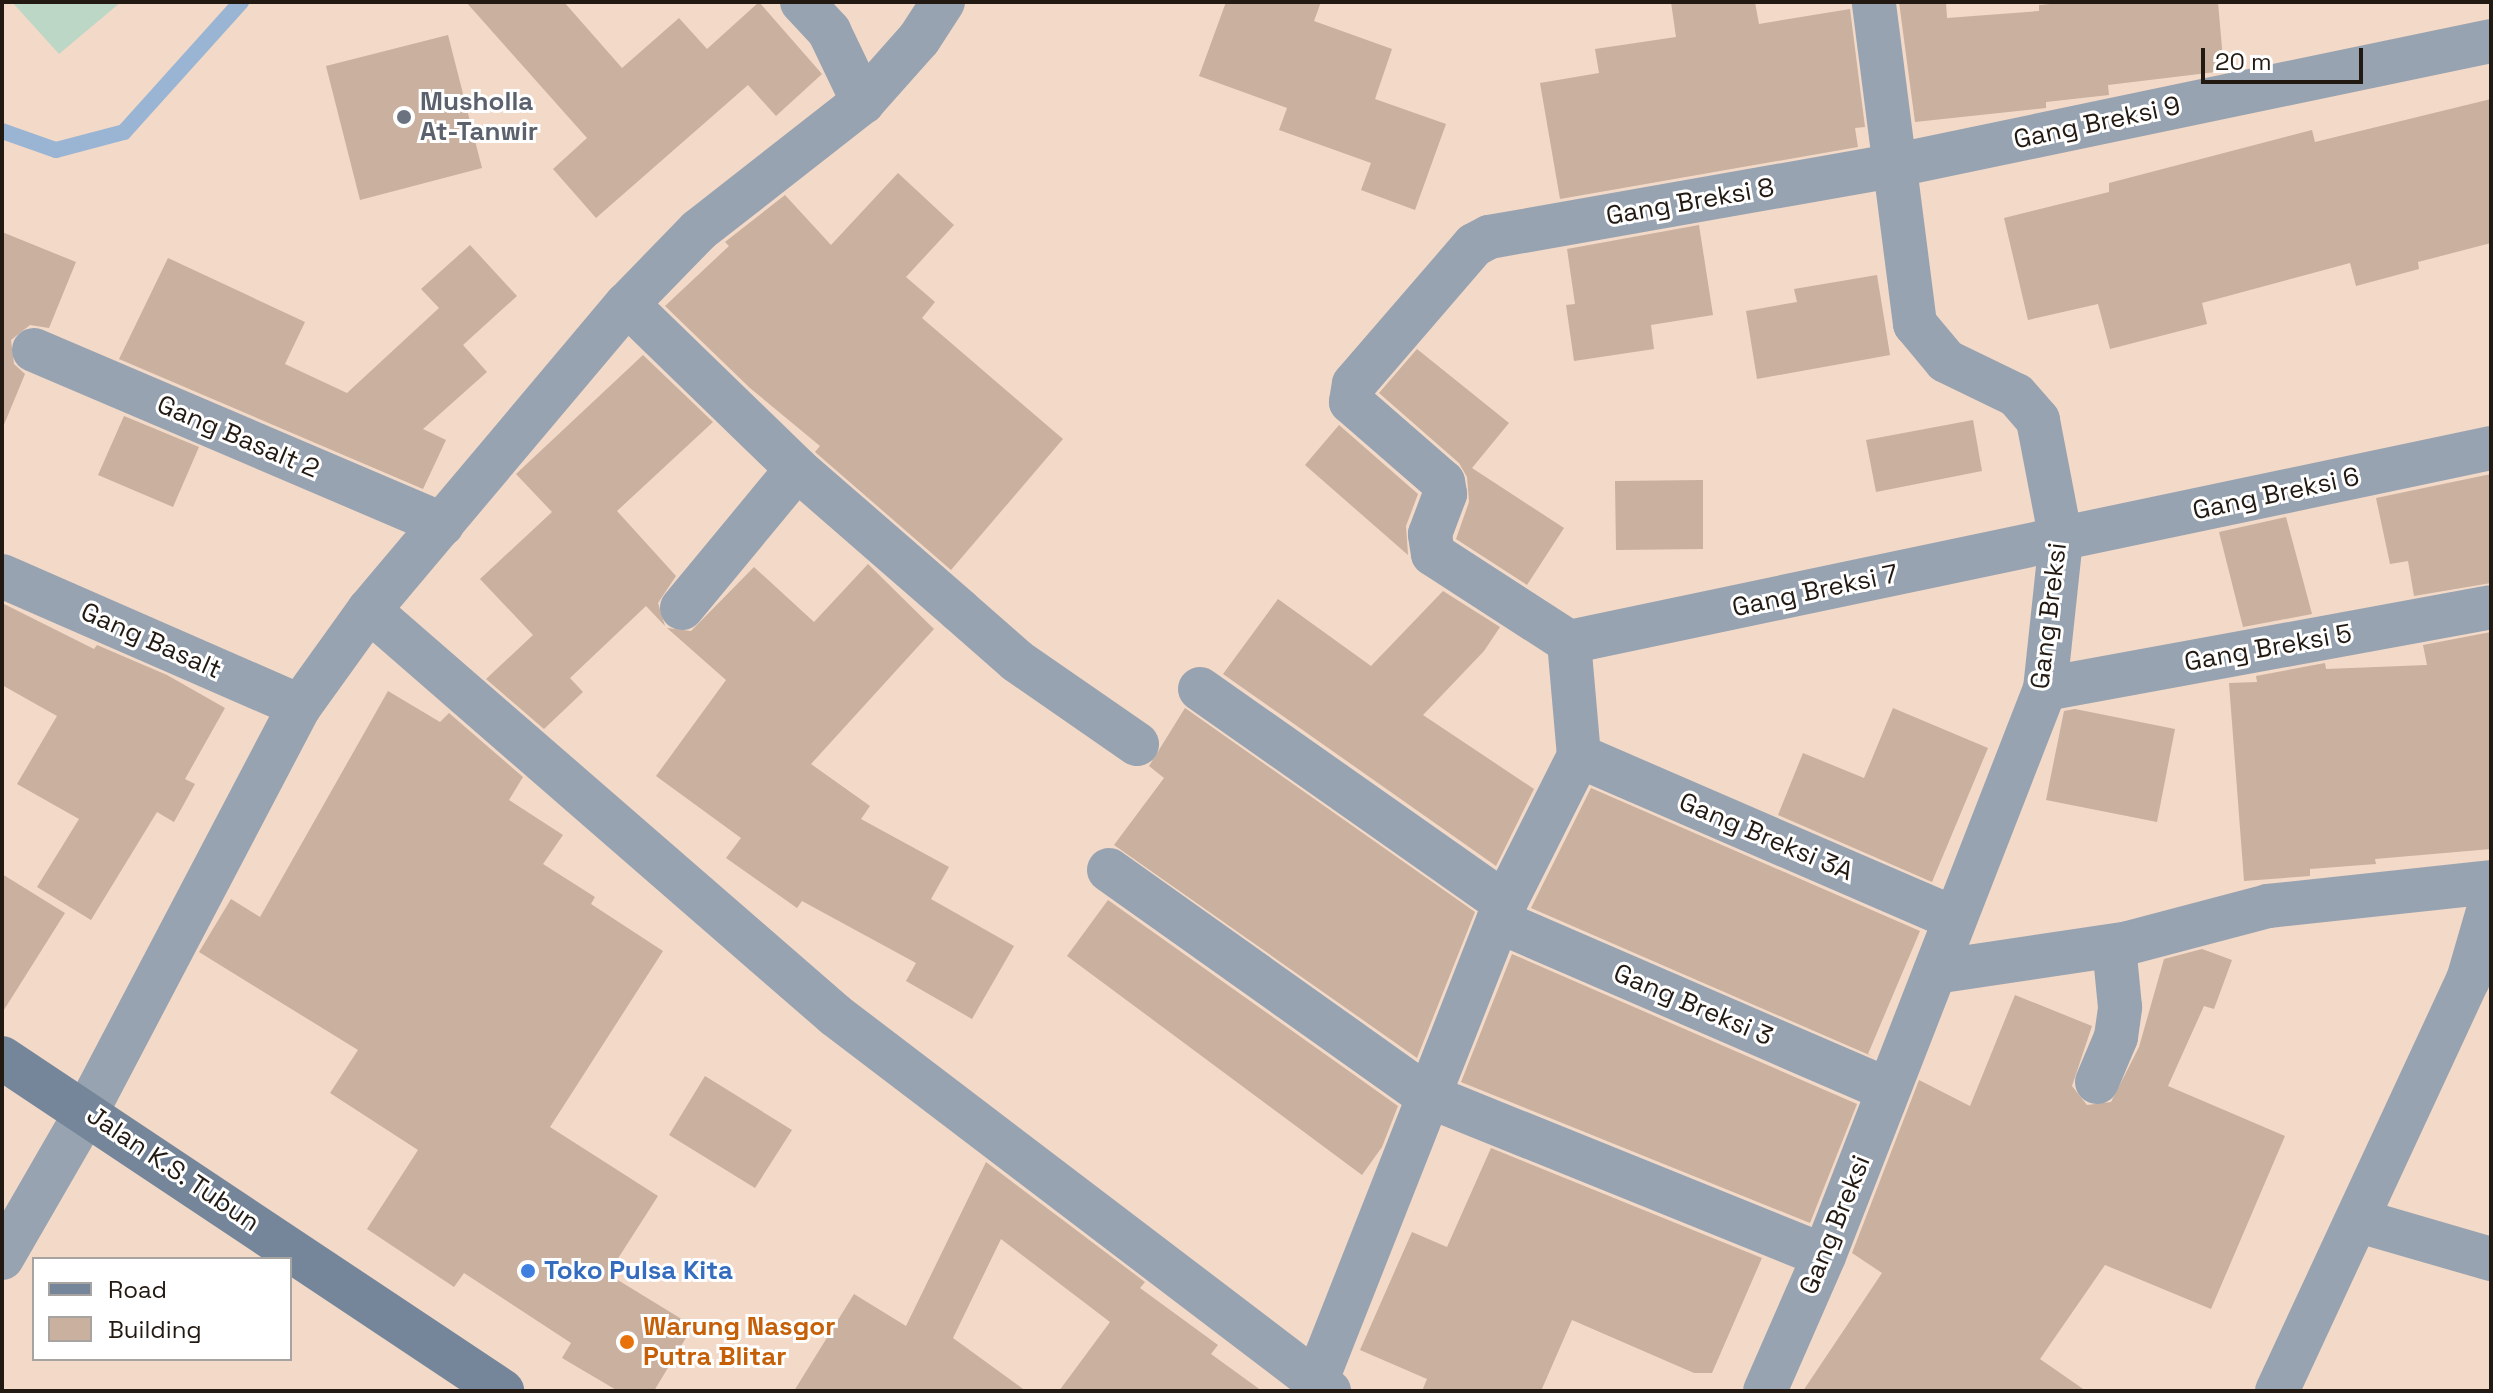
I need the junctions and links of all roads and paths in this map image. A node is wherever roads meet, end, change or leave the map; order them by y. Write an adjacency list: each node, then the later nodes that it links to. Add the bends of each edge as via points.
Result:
1 (802, 2): 5 (street, via 829,31)
2 (943, 2): 5 (street, via 919,39)
3 (1874, 2): 6 (street, Gang Breksi)
4 (2491, 41): 6 (street, Gang Breksi 9)
5 (863, 102): 7 (street, via 699,230)
6 (1892, 166): 12 (street, Gang Breksi, via 1915,324 1946,361 2016,395 2033,413 2044,437); 17 (street, Gang Breksi 8, via 1489,237 1462,255 1354,384 1351,402 1443,482 1445,494 1430,534 1433,554)
7 (627, 304): 10 (street); 11 (street)
8 (34, 350): 11 (street, Gang Basalt 2)
9 (2491, 448): 12 (street, Gang Breksi 6)
10 (797, 469): 15 (street); 21 (street, via 1017,661)
11 (442, 524): 16 (street)
12 (2061, 540): 17 (street, Gang Breksi 7); 19 (street, Gang Breksi)
13 (2, 576): 20 (street, Gang Basalt)
14 (2491, 607): 19 (street, Gang Breksi 5)
15 (682, 608)
16 (369, 610): 20 (street); 40 (street, via 835,1015)
17 (1569, 642): 22 (street)
18 (1200, 689): 26 (street, Gang Breksi 3)
19 (2045, 689): 27 (street, Gang Breksi)
20 (300, 706): 35 (street)
21 (1137, 744)
22 (1579, 756): 26 (street); 27 (street, Gang Breksi 3A)
23 (1109, 870): 34 (street)
24 (2491, 882): 28 (street, via 2268,906)
25 (2491, 901): 30 (street)
26 (1502, 912): 33 (street, Gang Breksi 3); 34 (street)
27 (1953, 918): 29 (street, Gang Breksi)
28 (2114, 946): 29 (street); 32 (street, via 2120,1007 2116,1037)
29 (1935, 972): 33 (street, Gang Breksi)
30 (2480, 983): 36 (street)
31 (2, 1058): 35 (street, Jalan K.S. Tubun)
32 (2097, 1082)
33 (1888, 1090): 37 (street, Gang Breksi)
34 (1426, 1095): 37 (street); 40 (street)
35 (87, 1111): 38 (street); 41 (street, Jalan K.S. Tubun)
36 (2360, 1221): 39 (street); 43 (street)
37 (1824, 1256): 42 (street, Gang Breksi)
38 (2, 1258)
39 (2491, 1259)
40 (1322, 1387)
41 (502, 1391)
42 (1765, 1391)
43 (2277, 1391)

